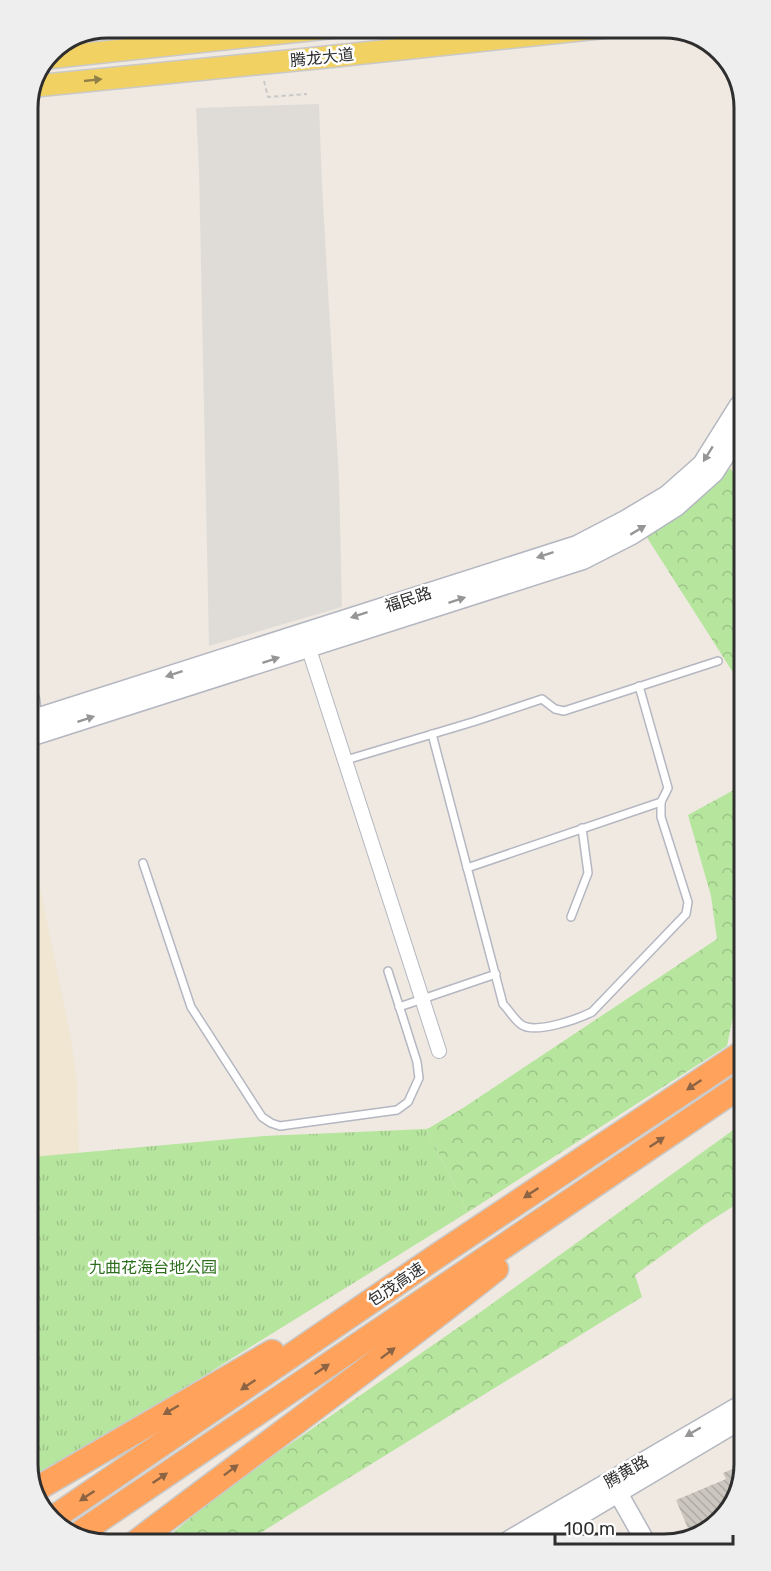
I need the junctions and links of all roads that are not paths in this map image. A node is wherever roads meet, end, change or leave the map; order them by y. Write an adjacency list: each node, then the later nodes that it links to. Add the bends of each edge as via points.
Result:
1 (235, 38): 3 (main road, 腾龙大道)
2 (505, 38): 4 (main road, 腾龙大道, one-way to 2)
3 (59, 57)
4 (41, 85)
5 (734, 414): 7 (main road, 福民路, one-way to 7, via 702,464 667,495 615,525 577,545)
6 (734, 442): 7 (main road, 福民路, one-way to 6, via 583,560 676,507 714,473)
7 (306, 640): 10 (main road, 福民路); 12 (street)
8 (718, 661): 9 (lane)
9 (639, 686): 11 (lane, via 564,711 542,699); 13 (lane, via 669,788)
10 (38, 726)
11 (432, 734): 12 (lane); 16 (lane)
12 (346, 760): 20 (street)
13 (661, 802): 14 (lane); 19 (lane, via 661,817 688,902 686,914 592,1012 533,1029 522,1025 503,1004)
14 (582, 828): 16 (lane); 17 (lane, via 588,873)
15 (142, 863): 21 (lane, via 191,1007 262,1116 271,1123 280,1126 397,1110 408,1102 419,1078)
16 (467, 868): 19 (lane)
17 (571, 917)
18 (388, 971): 21 (lane)
19 (496, 974): 20 (lane)
20 (422, 999): 21 (lane); 22 (street)
21 (399, 1007)
22 (439, 1051)
23 (734, 1058): 26 (highway, 包茂高速, one-way to 26)
24 (734, 1090): 25 (highway, 包茂高速, one-way to 24)
25 (628, 1162): 31 (highway, one-way to 25, via 395,1348); 33 (highway, 包茂高速, one-way to 25)
26 (440, 1254): 29 (highway, one-way to 29); 32 (highway, 包茂高速, one-way to 32)
27 (734, 1409): 30 (main road, 腾黄路, one-way to 30)
28 (734, 1423): 30 (main road, 腾黄路)
29 (42, 1486)
30 (614, 1487): 36 (main road, 腾黄路); 37 (main road, 腾黄路); 38 (main road)
31 (187, 1504): 34 (highway); 35 (highway)
32 (60, 1515)
33 (85, 1530)
34 (149, 1533)
35 (156, 1533)
36 (522, 1534)
37 (548, 1534)
38 (641, 1534)

